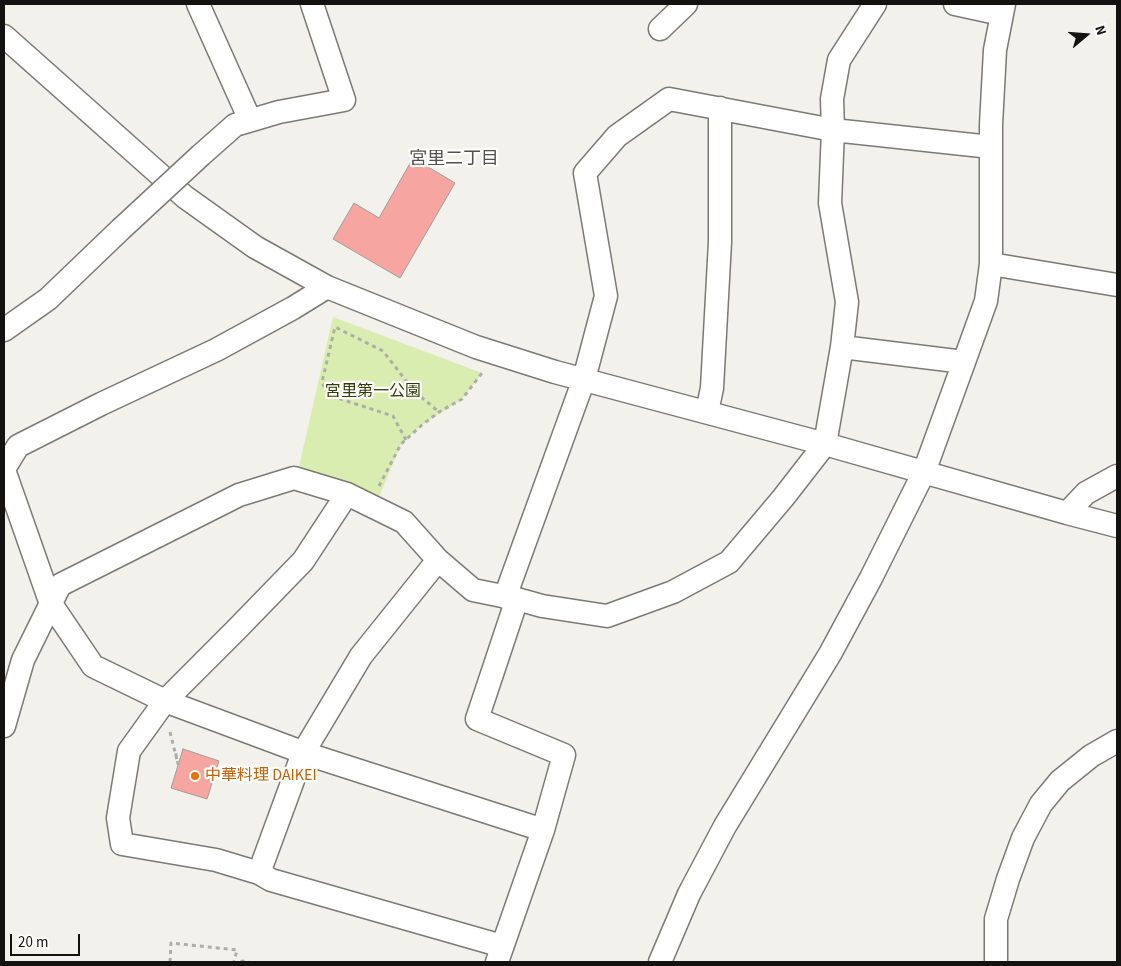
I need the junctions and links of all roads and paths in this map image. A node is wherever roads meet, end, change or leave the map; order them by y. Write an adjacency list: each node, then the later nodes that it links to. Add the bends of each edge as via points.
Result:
1 (198, 4): 10 (street)
2 (312, 4): 10 (street, via 344,100)
3 (686, 4): 7 (street)
4 (875, 4): 11 (street, via 839,60 832,99)
5 (955, 4): 6 (street)
6 (1002, 9): 12 (street, via 995,50)
7 (660, 29)
8 (4, 36): 15 (street, via 185,197 255,247)
9 (720, 108): 11 (street); 20 (street, via 669,100 617,136 586,173 606,296); 22 (street, via 720,242 712,388)
10 (250, 120): 16 (street, bridge, via 234,125 48,299)
11 (833, 130): 12 (street); 17 (street, via 830,203 847,302)
12 (991, 147): 13 (street)
13 (990, 264): 14 (street); 18 (street, via 986,301)
14 (1117, 285)
15 (327, 287): 20 (street, via 476,347); 25 (street, via 216,350 18,446)
16 (4, 330)
17 (842, 347): 18 (street); 24 (street)
18 (964, 362): 26 (street)
19 (485, 368): 21 (path, via 462,399)
20 (584, 379): 22 (street); 33 (street)
21 (439, 412): 23 (path); 23 (path, via 414,391 383,351 335,327 322,382 328,395 393,416)
22 (707, 412): 24 (street)
23 (406, 440): 28 (path)
24 (825, 444): 26 (street); 33 (street, via 729,562 673,592 607,616)
25 (4, 470): 34 (street)
26 (924, 472): 30 (street); 48 (street, via 830,654 725,826 689,894)
27 (1117, 476): 30 (street, via 1086,494)
28 (379, 486)
29 (347, 494): 32 (street, via 404,522); 34 (street, via 294,478 240,495 60,584); 35 (street, via 303,561)
30 (1067, 513): 31 (street)
31 (1117, 526)
32 (438, 560): 33 (street, via 473,590); 40 (street, via 361,656)
33 (511, 598): 41 (street, via 477,719 564,755)
34 (51, 604): 35 (street, via 93,666); 36 (street, via 23,660)
35 (165, 701): 40 (street); 42 (street, via 129,751 118,818 122,844 216,860)
36 (4, 726)
37 (170, 730): 39 (path, via 178,764)
38 (1117, 741): 49 (street, via 1091,756 1060,781 1041,804 1023,838 996,919)
39 (175, 750)
40 (303, 753): 41 (street); 42 (street)
41 (543, 830): 43 (street)
42 (259, 873): 43 (street, via 271,880)
43 (500, 954)
44 (170, 962): 45 (path, via 171,943 237,950)
45 (234, 962)
46 (241, 962): 47 (path)
47 (249, 962)
48 (660, 962)
49 (996, 962)

